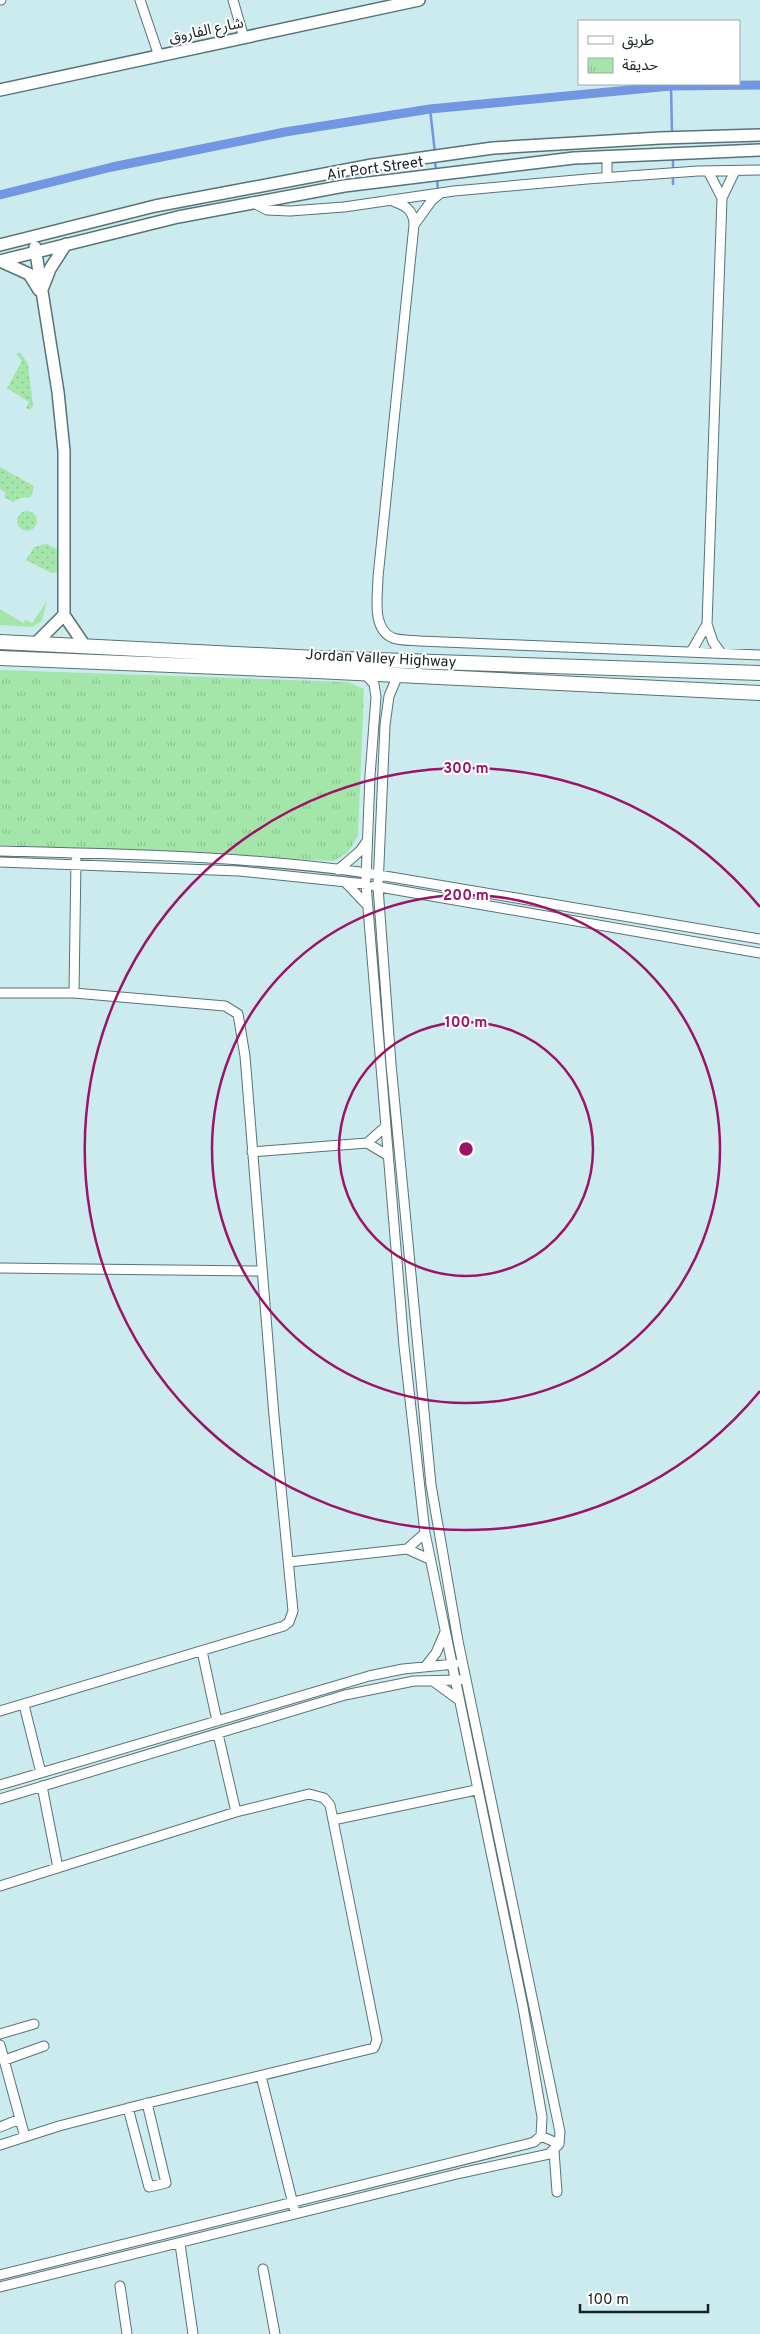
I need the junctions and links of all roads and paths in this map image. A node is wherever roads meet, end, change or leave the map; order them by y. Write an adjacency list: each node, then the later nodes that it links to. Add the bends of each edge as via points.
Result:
1 (140, 0): 5 (street)
2 (233, 0): 4 (street)
3 (419, 0): 4 (main road, شارع الفاروق)
4 (244, 38): 5 (main road, شارع الفاروق)
5 (159, 56): 6 (main road, شارع الفاروق)
6 (0, 90)
7 (760, 134): 19 (main road, Air Port Street, via 493,148 372,165 259,186 155,206)
8 (760, 150): 9 (main road, Air Port Street)
9 (607, 156): 13 (street); 17 (main road, Air Port Street, via 344,186)
10 (735, 170): 11 (street); 12 (street); 15 (street)
11 (760, 170)
12 (708, 171): 13 (street); 15 (street)
13 (607, 177): 14 (street)
14 (441, 192): 16 (street); 18 (street)
15 (722, 198): 26 (street)
16 (390, 200): 17 (street, via 344,208 284,212 267,210); 18 (street, via 409,209)
17 (252, 202): 20 (main road, Air Port Street)
18 (414, 225): 30 (street, via 378,577 378,619 384,631 394,638 420,641)
19 (32, 236): 21 (main road, Air Port Street); 22 (main road)
20 (66, 244): 22 (main road, Air Port Street); 24 (main road, via 50,268)
21 (0, 245)
22 (37, 253): 23 (main road, Air Port Street); 24 (main road)
23 (0, 261): 24 (main road, via 29,274)
24 (41, 294): 25 (main road, via 58,392 64,451)
25 (64, 615): 28 (main road); 29 (main road)
26 (707, 624): 30 (street); 31 (street)
27 (0, 642): 28 (highway, Jordan Valley Highway)
28 (36, 643): 29 (highway, Jordan Valley Highway)
29 (85, 646): 34 (highway, Jordan Valley Highway)
30 (691, 652): 31 (street)
31 (721, 653): 32 (street)
32 (760, 655)
33 (0, 658): 34 (highway, Jordan Valley Highway)
34 (316, 664): 35 (highway, Jordan Valley Highway); 36 (highway, Jordan Valley Highway)
35 (760, 673)
36 (365, 674): 37 (highway, Jordan Valley Highway); 39 (street, via 374,684 376,697)
37 (398, 675): 38 (highway, Jordan Valley Highway); 46 (street, via 389,696 385,725)
38 (760, 693)
39 (367, 841): 44 (street); 45 (street)
40 (0, 850): 41 (street)
41 (76, 852): 43 (street); 44 (street, via 226,859)
42 (0, 862): 43 (street)
43 (76, 864): 47 (street, via 239,871); 54 (street)
44 (338, 870): 45 (street)
45 (366, 873): 46 (street); 48 (street)
46 (379, 876): 49 (street); 51 (street)
47 (344, 882): 48 (street); 50 (street)
48 (366, 884): 49 (street); 50 (street)
49 (378, 887): 52 (street); 67 (street, via 391,1064 431,1485)
50 (367, 906): 55 (street)
51 (760, 939)
52 (760, 953)
53 (0, 993): 54 (street)
54 (74, 993): 57 (street, via 225,1006 238,1014 245,1056)
55 (385, 1127): 56 (street); 58 (street)
56 (367, 1143): 57 (street); 58 (street)
57 (252, 1152): 60 (street)
58 (387, 1155): 61 (street)
59 (0, 1268): 60 (street)
60 (262, 1271): 64 (street)
61 (425, 1533): 62 (street); 63 (street)
62 (407, 1549): 63 (street); 64 (street)
63 (429, 1559): 65 (street)
64 (289, 1562): 66 (street, via 294,1611 290,1622)
65 (445, 1632): 68 (street); 69 (street, via 436,1653)
66 (202, 1651): 74 (street); 76 (street)
67 (463, 1663): 68 (street); 71 (street)
68 (451, 1665): 69 (street); 70 (street)
69 (425, 1667): 76 (street, via 369,1676)
70 (455, 1680): 71 (street); 72 (street); 73 (street)
71 (466, 1680): 100 (street, via 558,2122 560,2138)
72 (432, 1681): 73 (street); 77 (street, via 345,1695)
73 (459, 1700): 81 (street)
74 (24, 1705): 75 (street); 78 (street)
75 (0, 1711)
76 (217, 1721): 78 (street)
77 (218, 1734): 80 (street); 83 (street)
78 (41, 1772): 79 (street)
79 (0, 1785)
80 (42, 1786): 82 (street); 85 (street)
81 (476, 1790): 84 (street); 98 (street, via 523,2007 540,2103)
82 (0, 1799)
83 (236, 1812): 84 (street, via 309,1794 324,1798 330,1805); 85 (street)
84 (334, 1820): 92 (street, via 377,2044 374,2048)
85 (58, 1868): 86 (street)
86 (0, 1886)
87 (34, 2024): 88 (street)
88 (0, 2034)
89 (0, 2045): 91 (street)
90 (44, 2046): 91 (street)
91 (5, 2060): 95 (street)
92 (261, 2076): 93 (street); 102 (street)
93 (147, 2103): 94 (street); 94 (street, via 166,2183 149,2187)
94 (128, 2108): 97 (street)
95 (20, 2119): 96 (street); 97 (street)
96 (0, 2127)
97 (25, 2136): 99 (street)
98 (541, 2136): 100 (street); 102 (street, via 529,2144 489,2155)
99 (0, 2145)
100 (556, 2147): 101 (street); 103 (street)
101 (557, 2192)
102 (292, 2202): 103 (street); 106 (street)
103 (295, 2215): 104 (street)
104 (180, 2244): 108 (street); 110 (street)
105 (263, 2270): 111 (street)
106 (0, 2275)
107 (120, 2286): 109 (street)
108 (0, 2287)
109 (127, 2334)
110 (193, 2334)
111 (275, 2334)

